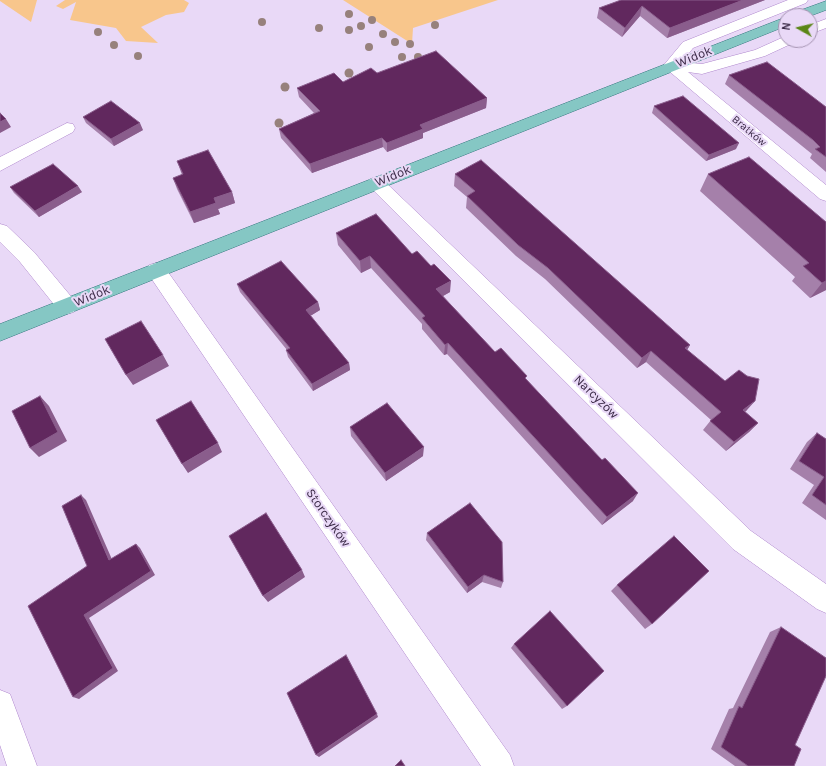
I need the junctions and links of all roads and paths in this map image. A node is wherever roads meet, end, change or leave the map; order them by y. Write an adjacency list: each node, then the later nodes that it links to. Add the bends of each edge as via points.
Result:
1 (801, 0): 4 (street, via 688,46)
2 (778, 24): 4 (main road, Widok)
3 (778, 45): 4 (street, via 760,53 702,69)
4 (671, 66): 7 (main road, Widok); 8 (street, Bratków)
5 (67, 128): 6 (street)
6 (0, 165)
7 (376, 183): 10 (main road, Widok); 13 (street, Narcyzów, via 742,540)
8 (826, 195)
9 (0, 231): 11 (street, via 27,257)
10 (156, 270): 11 (main road, Widok); 16 (street, Storczyków)
11 (67, 306): 12 (main road, Widok)
12 (0, 333)
13 (826, 600)
14 (0, 704): 15 (street)
15 (22, 766)
16 (499, 766)

